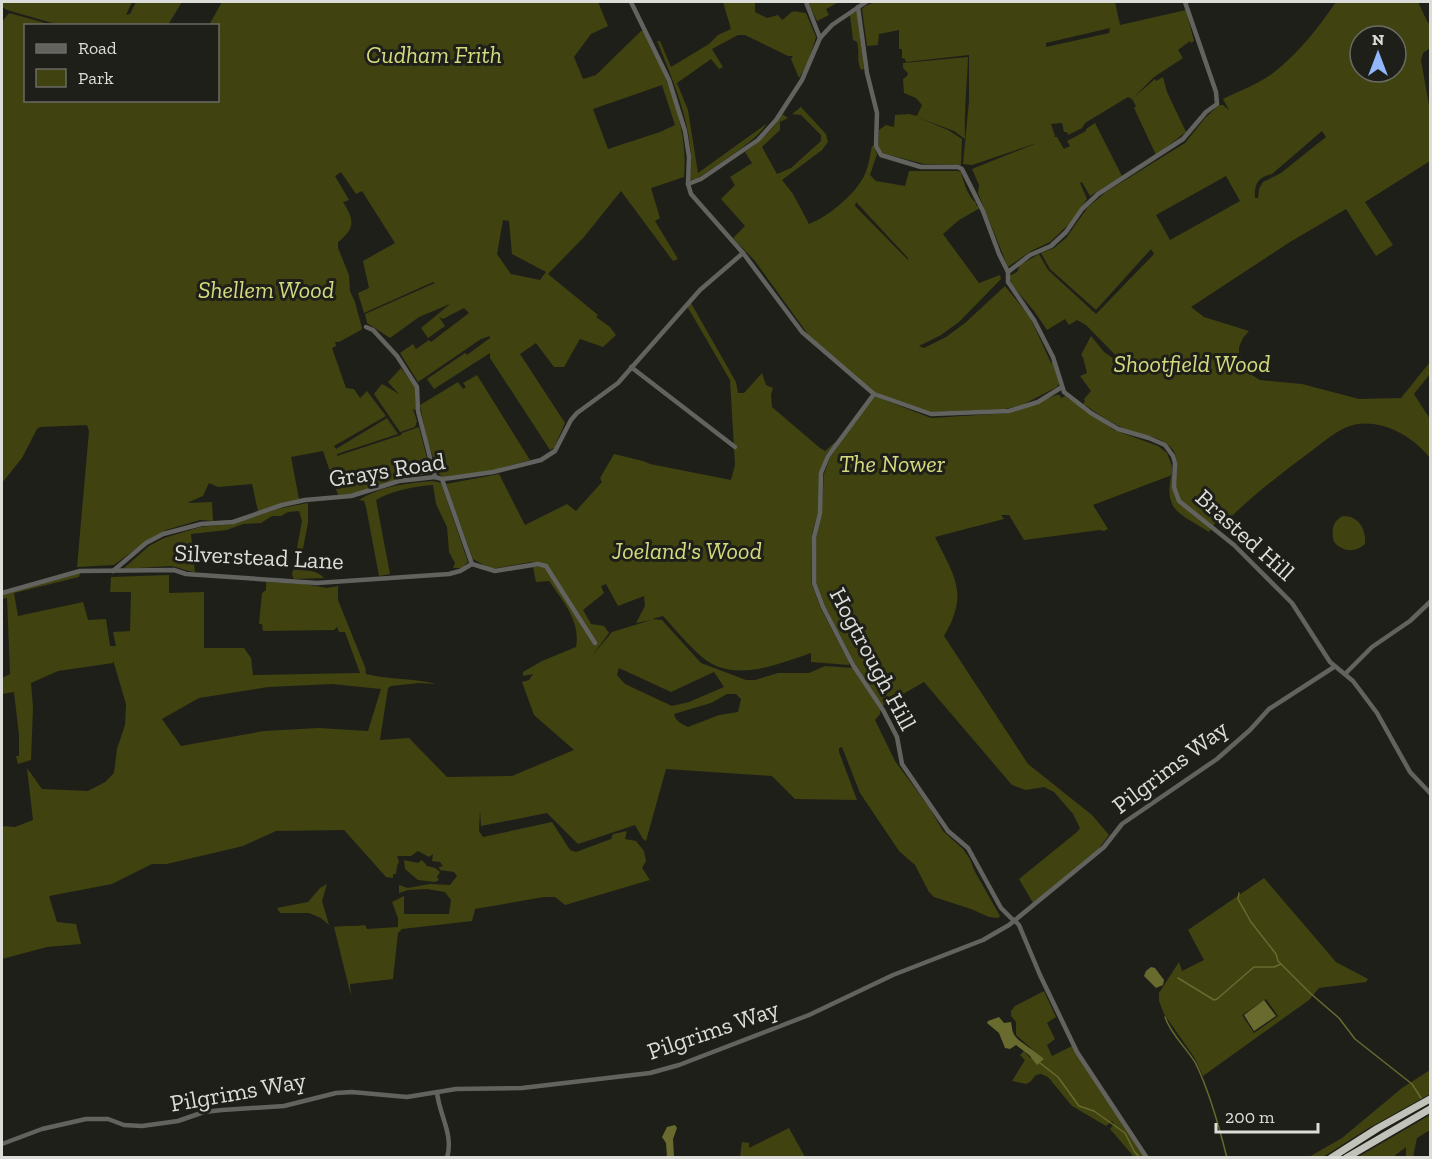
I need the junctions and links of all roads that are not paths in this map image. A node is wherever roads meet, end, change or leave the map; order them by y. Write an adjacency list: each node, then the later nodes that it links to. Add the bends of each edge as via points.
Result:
1 (631, 2): 7 (street, via 669,80 685,131)
2 (806, 2): 6 (street)
3 (867, 2): 5 (street)
4 (1185, 2): 9 (street, via 1217,104 1183,139 1098,194 1051,246 1030,255)
5 (858, 7): 6 (street); 9 (street, via 877,113 879,152 921,167 962,169)
6 (820, 38): 7 (street, via 801,80 758,140)
7 (688, 184): 8 (street, via 695,201)
8 (743, 253): 11 (street, Grays Road, via 700,290); 13 (street, via 802,332)
9 (1008, 272): 12 (street, Brasted Hill, via 1008,282 1053,357)
10 (366, 327): 15 (street, via 397,356 417,387 418,411)
11 (631, 367): 14 (street); 16 (street, Grays Road, via 618,383 577,413 555,451 541,460)
12 (1062, 387): 13 (street, via 1038,402 1009,411 931,414); 22 (street, Brasted Hill, via 1068,396 1118,429 1165,446 1176,464 1174,487 1179,501 1234,545 1282,592)
13 (874, 394): 25 (street, Hogtrough Hill, via 828,456 821,473 814,583 853,665 897,736 902,764 948,831 968,848 1001,908)
14 (735, 447)
15 (435, 477): 16 (street, Grays Road); 18 (street, Grays Road, via 399,482 351,496 305,500 233,522 201,524 163,534)
16 (442, 479): 17 (street)
17 (472, 564): 18 (street, Silverstead Lane, via 449,574 317,583 174,570); 21 (street, via 495,571 546,566)
18 (113, 571): 19 (street, via 80,571)
19 (2, 592)
20 (1431, 602): 23 (street, via 1372,647)
21 (595, 643)
22 (1334, 667): 23 (street, Brasted Hill); 25 (street, Pilgrims Way, via 1269,709 1217,759 1122,824 1104,847)
23 (1345, 674): 24 (street, Brasted Hill, via 1390,734 1410,772)
24 (1431, 793)
25 (1014, 921): 26 (street, Pilgrims Way, via 983,940 893,975 809,1015 679,1065 650,1073 537,1087); 31 (street, Hogtrough Hill, via 1077,1052)
26 (436, 1092): 29 (street, Pilgrims Way, via 399,1097 336,1093 284,1106 204,1112 178,1121 142,1126 86,1119); 30 (street, via 449,1136)
27 (1431, 1100): 32 (highway)
28 (1431, 1109): 33 (highway)
29 (2, 1144)
30 (447, 1158)
31 (1147, 1158)
32 (1331, 1158)
33 (1346, 1158)

